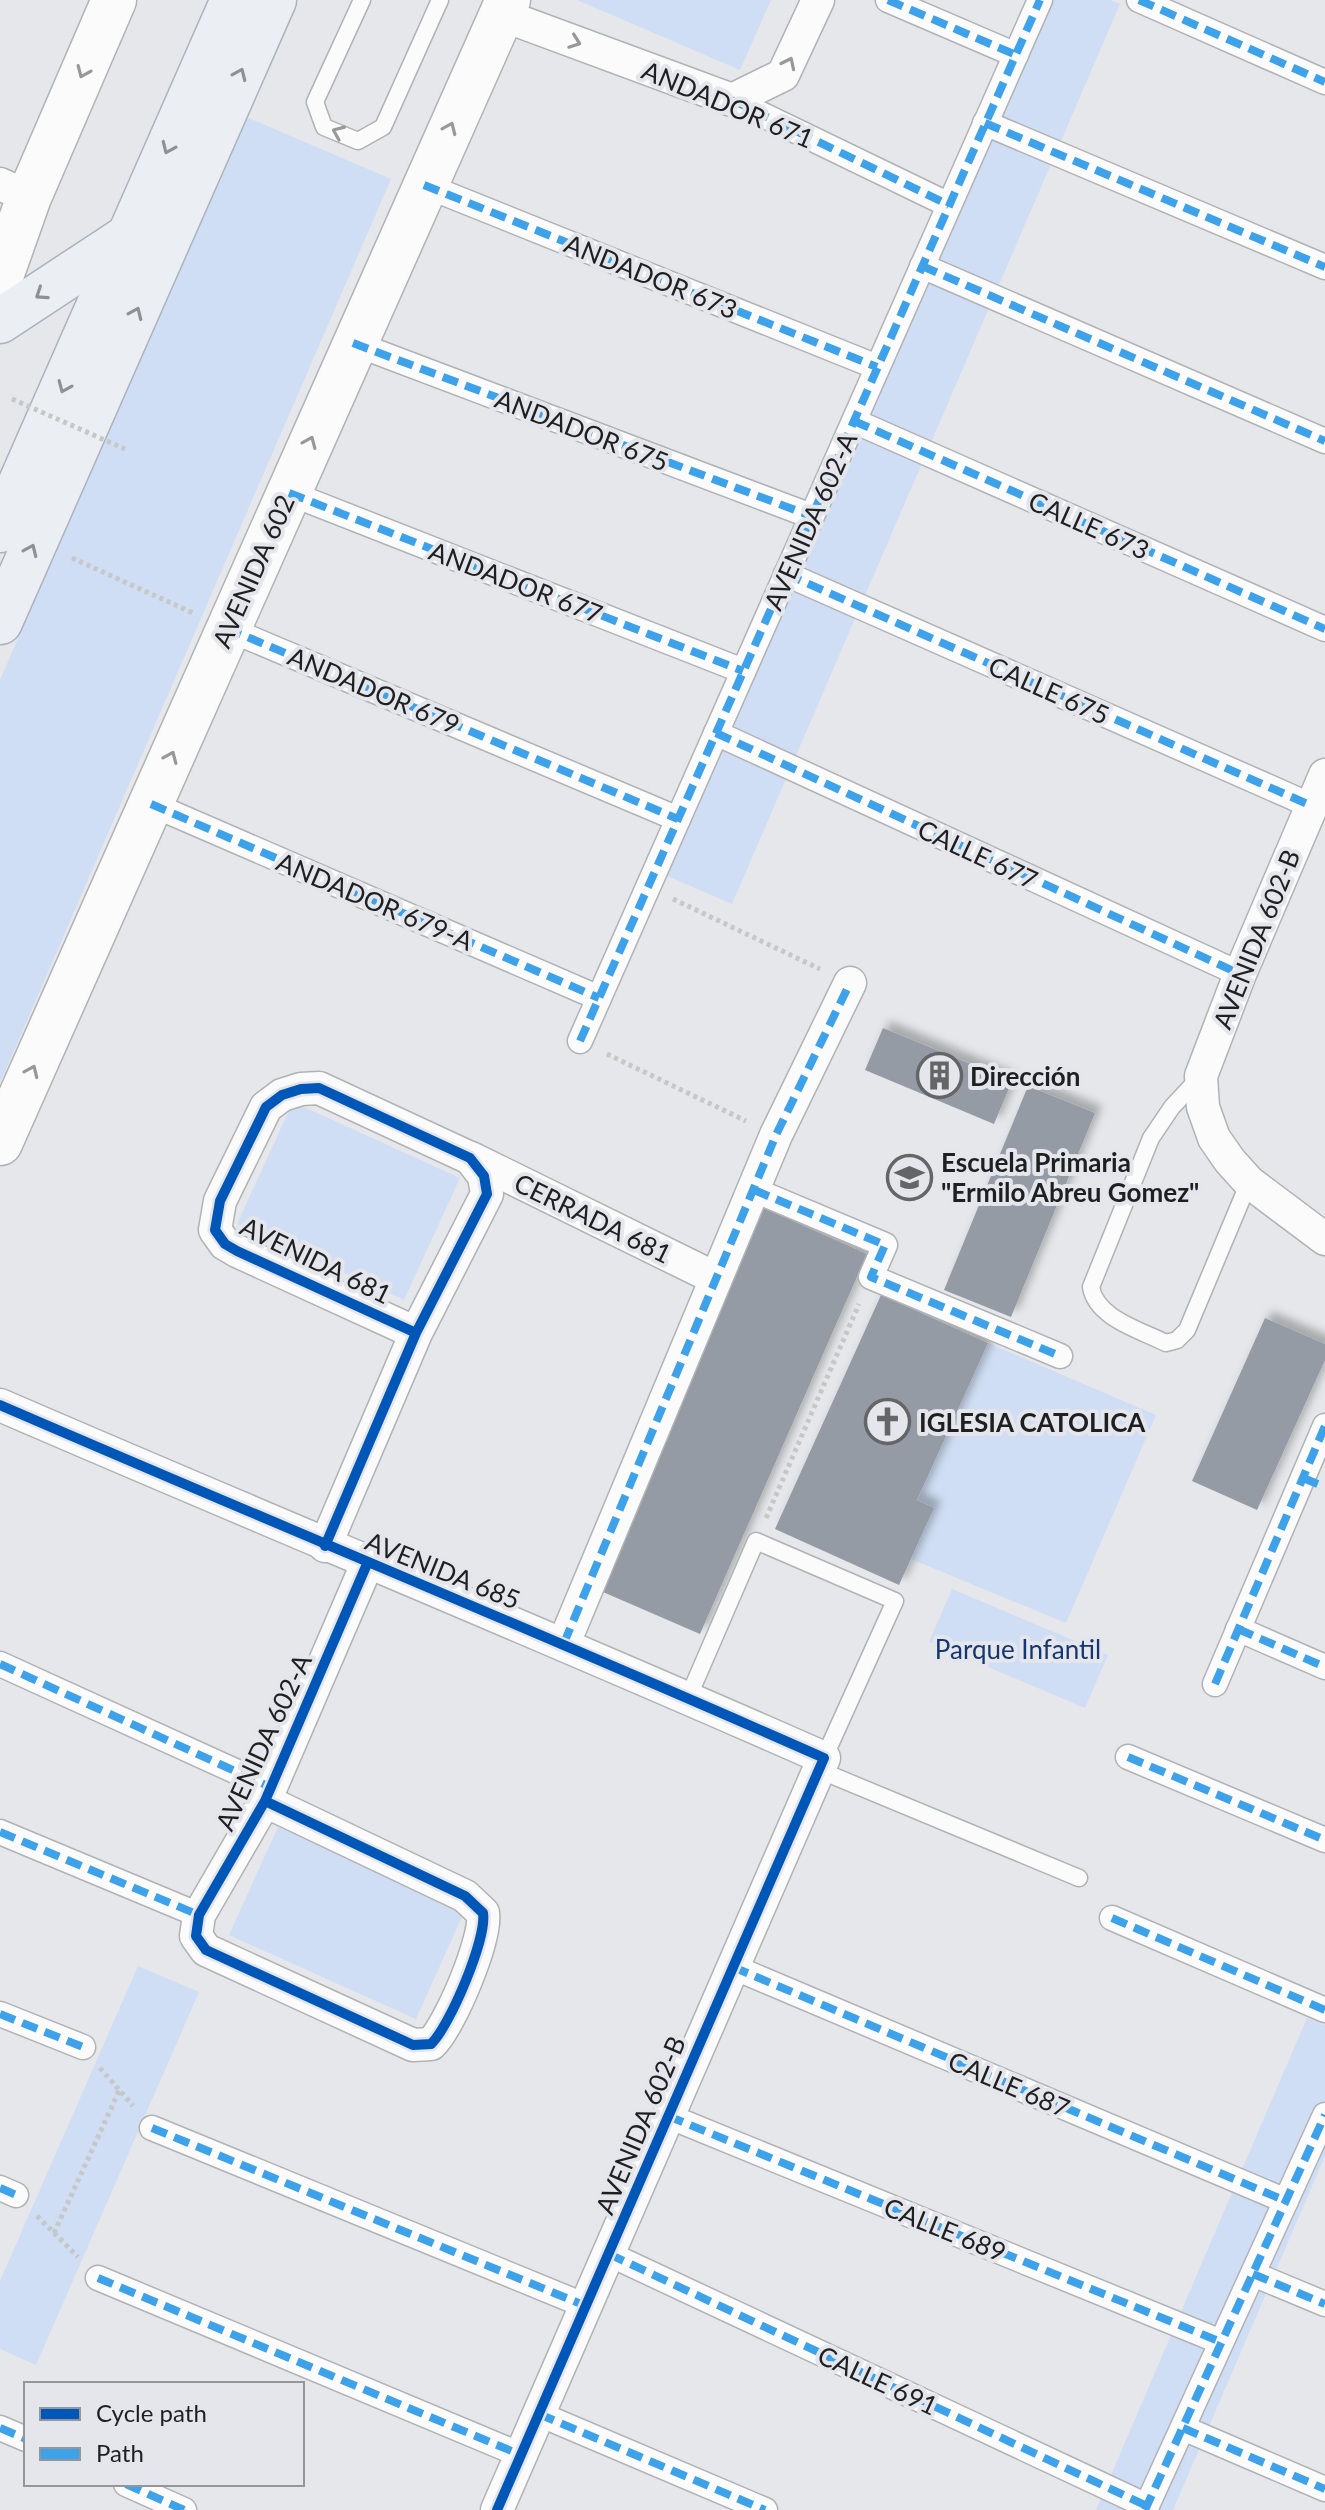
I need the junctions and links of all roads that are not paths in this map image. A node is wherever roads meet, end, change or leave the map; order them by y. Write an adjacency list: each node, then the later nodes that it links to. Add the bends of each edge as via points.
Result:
1 (114, 0): 16 (main road, one-way to 16)
2 (233, 0): 18 (main road, one-way to 18)
3 (274, 0): 31 (main road, one-way to 3)
4 (362, 0): 5 (lane, one-way to 4, via 383,127 358,141 324,127 315,102)
5 (440, 0)
6 (818, 0): 13 (street, one-way to 6, via 783,75)
7 (888, 0): 11 (street)
8 (1040, 0): 11 (street, AVENIDA 602-A)
9 (1139, 0): 12 (street)
10 (505, 7): 13 (street, ANDADOR 671, one-way to 13); 15 (main road, AVENIDA 602, one-way to 10)
11 (1016, 55): 14 (street, AVENIDA 602-A)
12 (1325, 82)
13 (732, 100): 17 (street, ANDADOR 671)
14 (985, 123): 17 (street, AVENIDA 602-A); 20 (street)
15 (424, 185): 23 (main road, AVENIDA 602); 24 (street, ANDADOR 673)
16 (15, 190): 21 (main road)
17 (949, 205): 19 (street, AVENIDA 602-A)
18 (129, 236): 22 (main road, one-way to 22); 29 (main road, one-way to 29)
19 (922, 266): 24 (street, AVENIDA 602-A); 26 (street)
20 (1325, 267)
21 (0, 279)
22 (0, 321)
23 (353, 343): 27 (main road, AVENIDA 602, one-way to 23); 28 (street, ANDADOR 675)
24 (877, 367): 25 (street, AVENIDA 602-A)
25 (854, 421): 28 (street, AVENIDA 602-A); 33 (street, CALLE 673)
26 (1325, 441)
27 (289, 493): 32 (main road, AVENIDA 602); 34 (street, ANDADOR 677)
28 (811, 516): 30 (street, AVENIDA 602-A)
29 (0, 530)
30 (786, 574): 34 (street, AVENIDA 602-A); 38 (street, CALLE 675)
31 (0, 622)
32 (226, 628): 37 (main road, AVENIDA 602, one-way to 32); 39 (street, ANDADOR 679)
33 (1325, 629)
34 (743, 671): 35 (street, AVENIDA 602-A)
35 (716, 733): 39 (street, AVENIDA 602-A); 40 (street, CALLE 677)
36 (1325, 775): 38 (street, AVENIDA 602-B)
37 (151, 804): 42 (street, ANDADOR 679-A); 45 (main road, AVENIDA 602, one-way to 37)
38 (1312, 806): 40 (street, AVENIDA 602-B)
39 (678, 819): 42 (street, AVENIDA 602-A)
40 (1240, 974): 44 (street, AVENIDA 602-B)
41 (850, 983): 48 (street)
42 (599, 998): 43 (street, AVENIDA 602-A)
43 (580, 1041)
44 (1202, 1092): 47 (street, via 1214,1138); 47 (lane, via 1172,1107 1151,1138 1091,1287 1093,1301 1166,1343 1177,1340 1187,1330)
45 (0, 1143)
46 (470, 1158): 50 (street, CERRADA 681); 51 (street, via 484,1176 487,1194); 51 (street, AVENIDA 681, via 319,1088 301,1089 266,1107 215,1215 215,1230 225,1244)
47 (1249, 1182): 49 (street)
48 (754, 1190): 50 (street); 52 (street, via 885,1245 871,1277)
49 (1325, 1239)
50 (715, 1278): 59 (street)
51 (416, 1333): 56 (street)
52 (1060, 1356)
53 (0, 1405): 56 (street, AVENIDA 685)
54 (1325, 1426): 55 (street)
55 (1314, 1483): 58 (street)
56 (325, 1546): 57 (street, AVENIDA 685)
57 (367, 1564): 59 (street, AVENIDA 685); 66 (street, AVENIDA 602-A)
58 (1238, 1629): 61 (street); 62 (street)
59 (564, 1643): 63 (street, AVENIDA 685)
60 (0, 1664): 66 (street)
61 (1325, 1667)
62 (1215, 1684)
63 (688, 1698): 65 (street, AVENIDA 685); 65 (lane, via 756,1541 895,1601)
64 (1128, 1757): 68 (street)
65 (822, 1764): 69 (lane); 72 (street, AVENIDA 602-B)
66 (267, 1794): 71 (street, AVENIDA 602-A); 71 (street, via 475,1903 483,1913 485,1925 443,2030 431,2044 413,2045 206,1950)
67 (0, 1832): 71 (street)
68 (1325, 1840)
69 (1079, 1878)
70 (1112, 1918): 73 (street)
71 (197, 1926)
72 (733, 1967): 76 (street, AVENIDA 602-B); 79 (street, CALLE 687)
73 (1325, 2010)
74 (0, 2014): 75 (street)
75 (83, 2047)
76 (668, 2116): 80 (street, AVENIDA 602-B); 85 (street, CALLE 689)
77 (1325, 2117): 79 (street)
78 (152, 2128): 84 (street)
79 (1286, 2201): 81 (street)
80 (609, 2254): 84 (street, AVENIDA 602-B); 93 (street, CALLE 691)
81 (1253, 2274): 83 (street); 85 (street)
82 (98, 2278): 90 (street)
83 (1325, 2304)
84 (586, 2306): 86 (street, AVENIDA 602-B)
85 (1221, 2342): 88 (street)
86 (539, 2414): 90 (street, AVENIDA 602-B); 96 (street)
87 (0, 2428): 89 (street)
88 (1183, 2428): 92 (street); 93 (street)
89 (24, 2438)
90 (521, 2455): 95 (street, AVENIDA 602-B)
91 (130, 2486): 94 (street)
92 (1325, 2489)
93 (1146, 2508)
94 (184, 2510)
95 (497, 2510)
96 (765, 2510)

